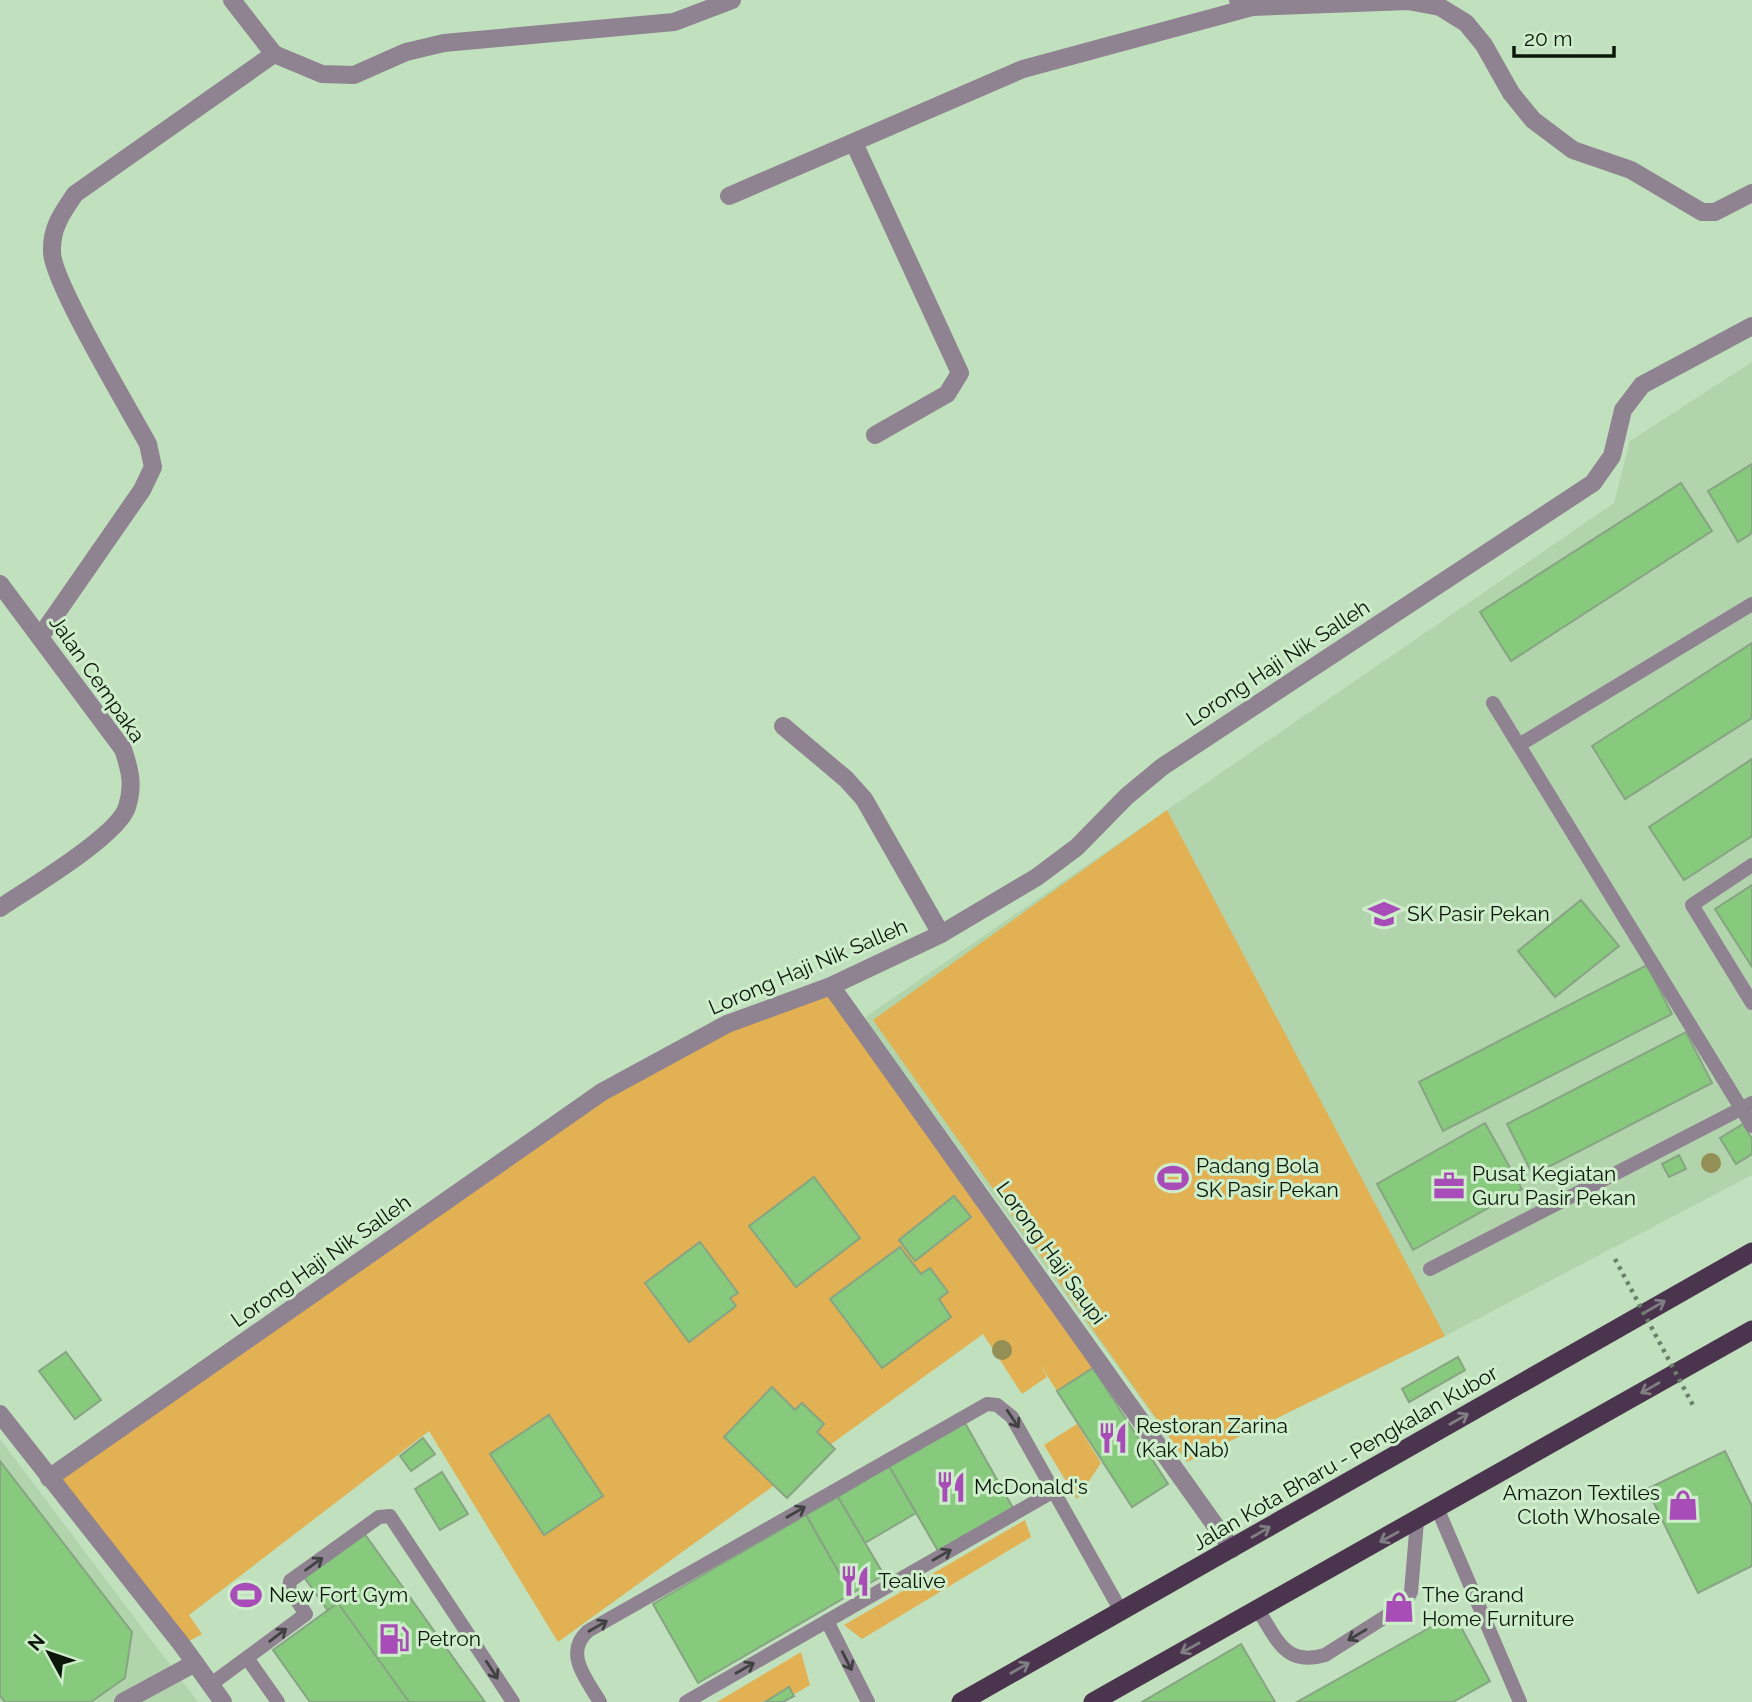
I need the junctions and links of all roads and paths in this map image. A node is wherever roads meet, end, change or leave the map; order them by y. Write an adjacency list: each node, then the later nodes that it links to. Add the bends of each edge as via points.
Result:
1 (232, 0): 4 (street)
2 (732, 0): 4 (street, via 674,22 444,43 406,52 354,75 322,74)
3 (1245, 3): 5 (street, via 1046,61); 6 (street, via 1408,1 1440,7 1466,23 1533,120 1573,150 1631,170 1702,212 1714,212)
4 (274, 54): 12 (street, via 75,194 54,225 51,255 64,288 148,443 153,467 142,490)
5 (854, 143): 7 (street); 9 (street, via 960,373 947,394)
6 (1752, 193)
7 (729, 196)
8 (1752, 326): 18 (street, Lorong Haji Nik Salleh, via 1642,385 1623,410 1612,456 1593,483 1162,766 1057,862)
9 (875, 435)
10 (0, 584): 12 (street, Jalan Cempaka)
11 (1752, 604): 15 (lane)
12 (40, 637): 17 (street, Jalan Cempaka, via 123,749 133,778 127,810 103,837)
13 (1493, 703): 15 (lane)
14 (783, 726): 18 (street, via 864,799)
15 (1520, 745): 21 (lane)
16 (1752, 866): 20 (lane, via 1692,905)
17 (0, 908)
18 (941, 934): 19 (street, Lorong Haji Nik Salleh)
19 (831, 986): 29 (street, Lorong Haji Nik Salleh, via 727,1024 601,1092); 33 (street, Lorong Haji Saupi)
20 (1752, 1003)
21 (1747, 1106): 22 (lane); 25 (lane)
22 (1752, 1126)
23 (1752, 1252): 33 (highway, Jalan Kota Bharu - Pengkalan Kubor, one-way to 23)
24 (1615, 1259): 27 (path, bridge)
25 (1430, 1269)
26 (1752, 1330): 31 (highway, one-way to 31)
27 (1695, 1409)
28 (0, 1414): 29 (street)
29 (49, 1478): 38 (street)
30 (1054, 1490): 35 (lane); 36 (lane, one-way to 30); 44 (lane, one-way to 30, via 576,1656 576,1646 588,1631 978,1408 997,1405 1006,1409)
31 (1438, 1510): 32 (highway); 49 (lane)
32 (1418, 1521): 34 (highway, one-way to 34); 34 (lane, one-way to 34, via 1411,1592 1404,1605 1325,1655 1298,1658 1285,1651)
33 (1232, 1549): 35 (highway, Jalan Kota Bharu - Pengkalan Kubor)
34 (1258, 1610): 48 (highway, one-way to 48)
35 (1121, 1611): 47 (highway, Jalan Kota Bharu - Pengkalan Kubor, one-way to 35)
36 (827, 1621): 45 (lane, one-way to 36); 46 (lane, one-way to 46)
37 (247, 1658): 39 (lane); 42 (lane); 43 (lane, one-way to 43, via 306,1614 289,1589 290,1581 379,1517 390,1516)
38 (195, 1663): 39 (street); 40 (street)
39 (210, 1685): 41 (street)
40 (123, 1702)
41 (223, 1702)
42 (278, 1702)
43 (513, 1702)
44 (600, 1702)
45 (686, 1702)
46 (868, 1702)
47 (961, 1702)
48 (1093, 1702)
49 (1520, 1702)

